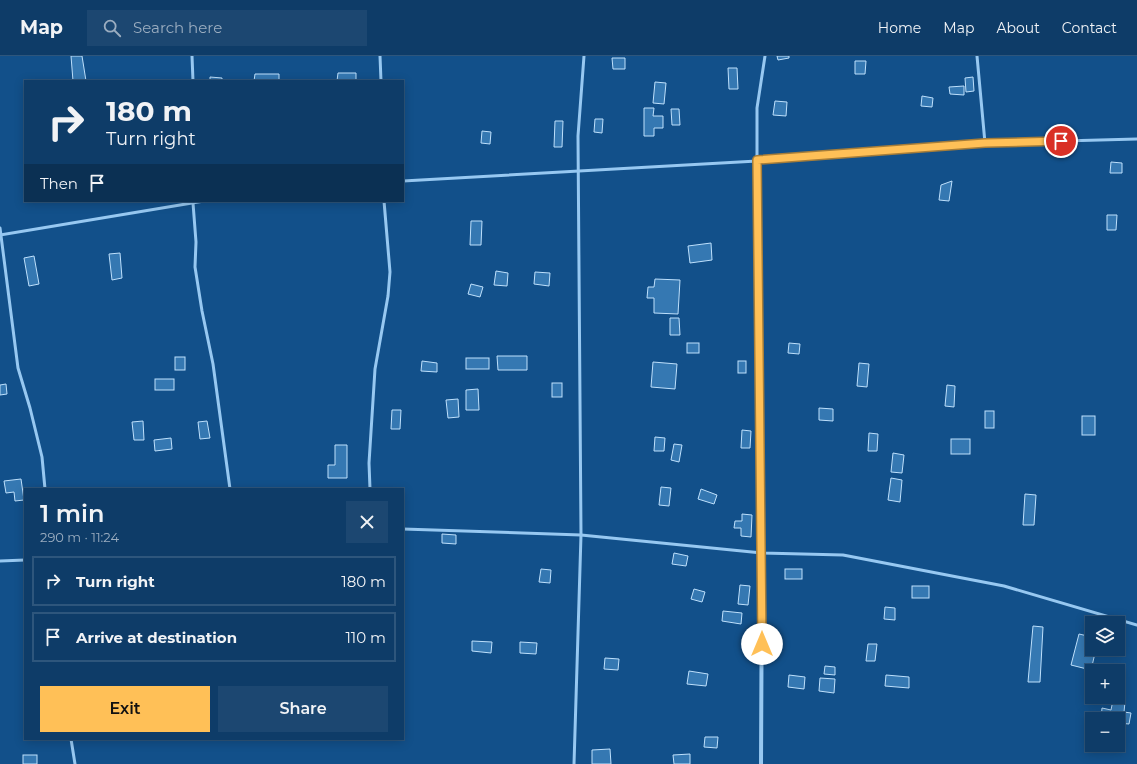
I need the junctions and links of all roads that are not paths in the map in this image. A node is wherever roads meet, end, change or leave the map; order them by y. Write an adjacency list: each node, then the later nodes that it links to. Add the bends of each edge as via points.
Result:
1 (192, 56): 6 (lane)
2 (380, 56): 7 (lane)
3 (584, 56): 11 (lane)
4 (765, 56): 10 (lane, via 757,108)
5 (977, 56): 9 (lane)
6 (193, 80)
7 (380, 80)
8 (1137, 139): 9 (lane)
9 (985, 143): 10 (lane)
10 (757, 160): 11 (lane); 23 (street)
11 (578, 171): 12 (lane); 22 (lane)
12 (404, 181)
13 (198, 202): 15 (lane)
14 (384, 202): 20 (lane, via 390,272 375,369 369,463)
15 (193, 203): 17 (lane); 19 (lane, via 195,267 213,364)
16 (0, 228): 17 (lane)
17 (1, 235): 18 (lane, via 18,368 42,457)
18 (45, 488)
19 (230, 488)
20 (370, 488)
21 (404, 529): 22 (lane)
22 (581, 535): 23 (lane); 29 (lane)
23 (762, 553): 26 (lane, via 843,556 1004,586); 30 (street)
24 (24, 560): 25 (lane)
25 (0, 561)
26 (1137, 625)
27 (71, 740): 28 (lane)
28 (75, 764)
29 (574, 764)
30 (761, 764)

